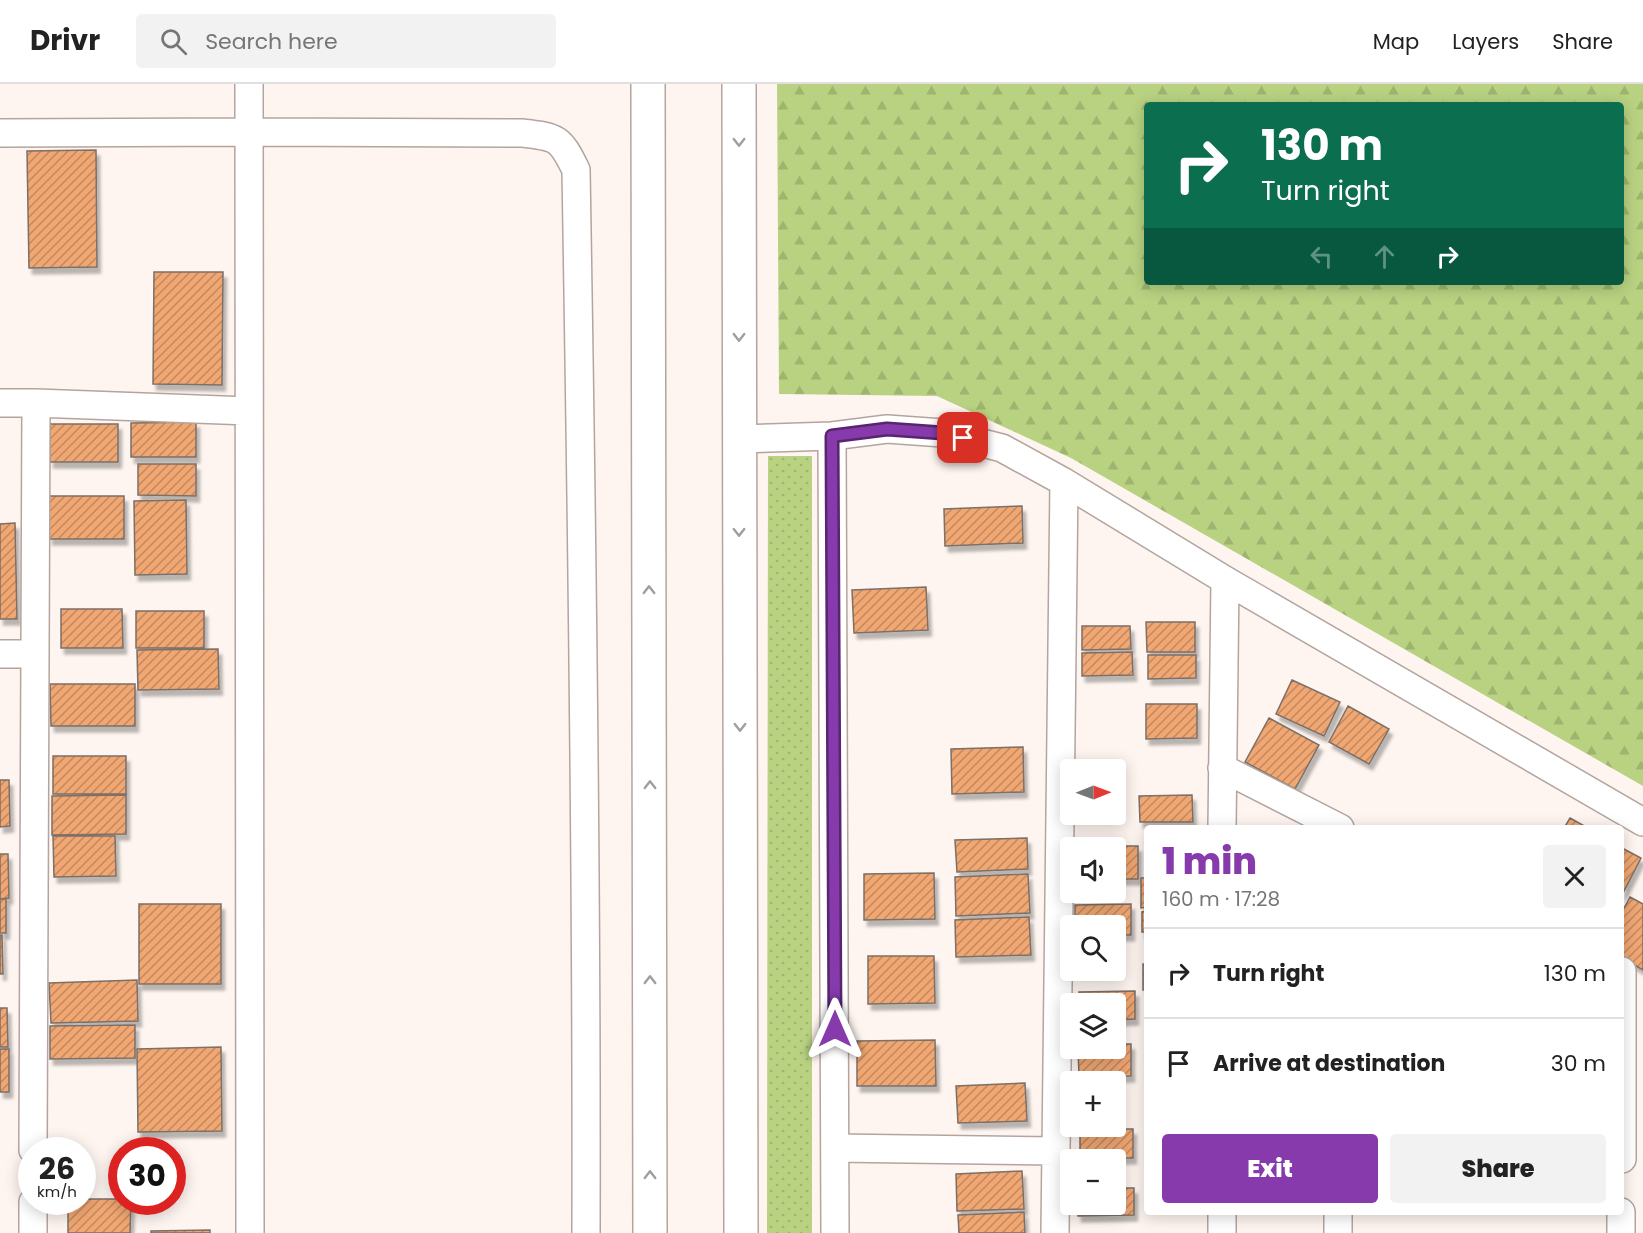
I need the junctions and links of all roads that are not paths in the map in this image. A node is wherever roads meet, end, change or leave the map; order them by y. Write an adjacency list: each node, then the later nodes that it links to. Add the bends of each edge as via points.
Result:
1 (249, 84): 4 (street)
2 (648, 84): 31 (street, one-way to 2)
3 (739, 84): 10 (street, one-way to 10)
4 (249, 132): 5 (street); 8 (street); 30 (street, via 550,136 566,148 576,170)
5 (0, 133)
6 (0, 403): 7 (street)
7 (36, 403): 8 (street); 14 (street)
8 (249, 411): 29 (street)
9 (832, 436): 10 (street); 11 (street, via 887,429 943,433 1002,448); 22 (street)
10 (739, 439): 32 (street, one-way to 32)
11 (1064, 482): 12 (street); 23 (street)
12 (1225, 580): 15 (street); 16 (street)
13 (0, 654): 14 (street)
14 (35, 654): 21 (street)
15 (1222, 768): 17 (street); 18 (street)
16 (1643, 822)
17 (1222, 825)
18 (1334, 825)
19 (1624, 972): 20 (street)
20 (1643, 982)
21 (33, 1137)
22 (835, 1148): 23 (street); 33 (street)
23 (1056, 1151): 34 (street)
24 (33, 1215): 28 (street)
25 (1222, 1215): 35 (street)
26 (1338, 1215): 36 (street)
27 (1622, 1215): 37 (street)
28 (33, 1233)
29 (250, 1233)
30 (586, 1233)
31 (650, 1233)
32 (741, 1233)
33 (836, 1233)
34 (1055, 1233)
35 (1222, 1233)
36 (1338, 1233)
37 (1621, 1233)

